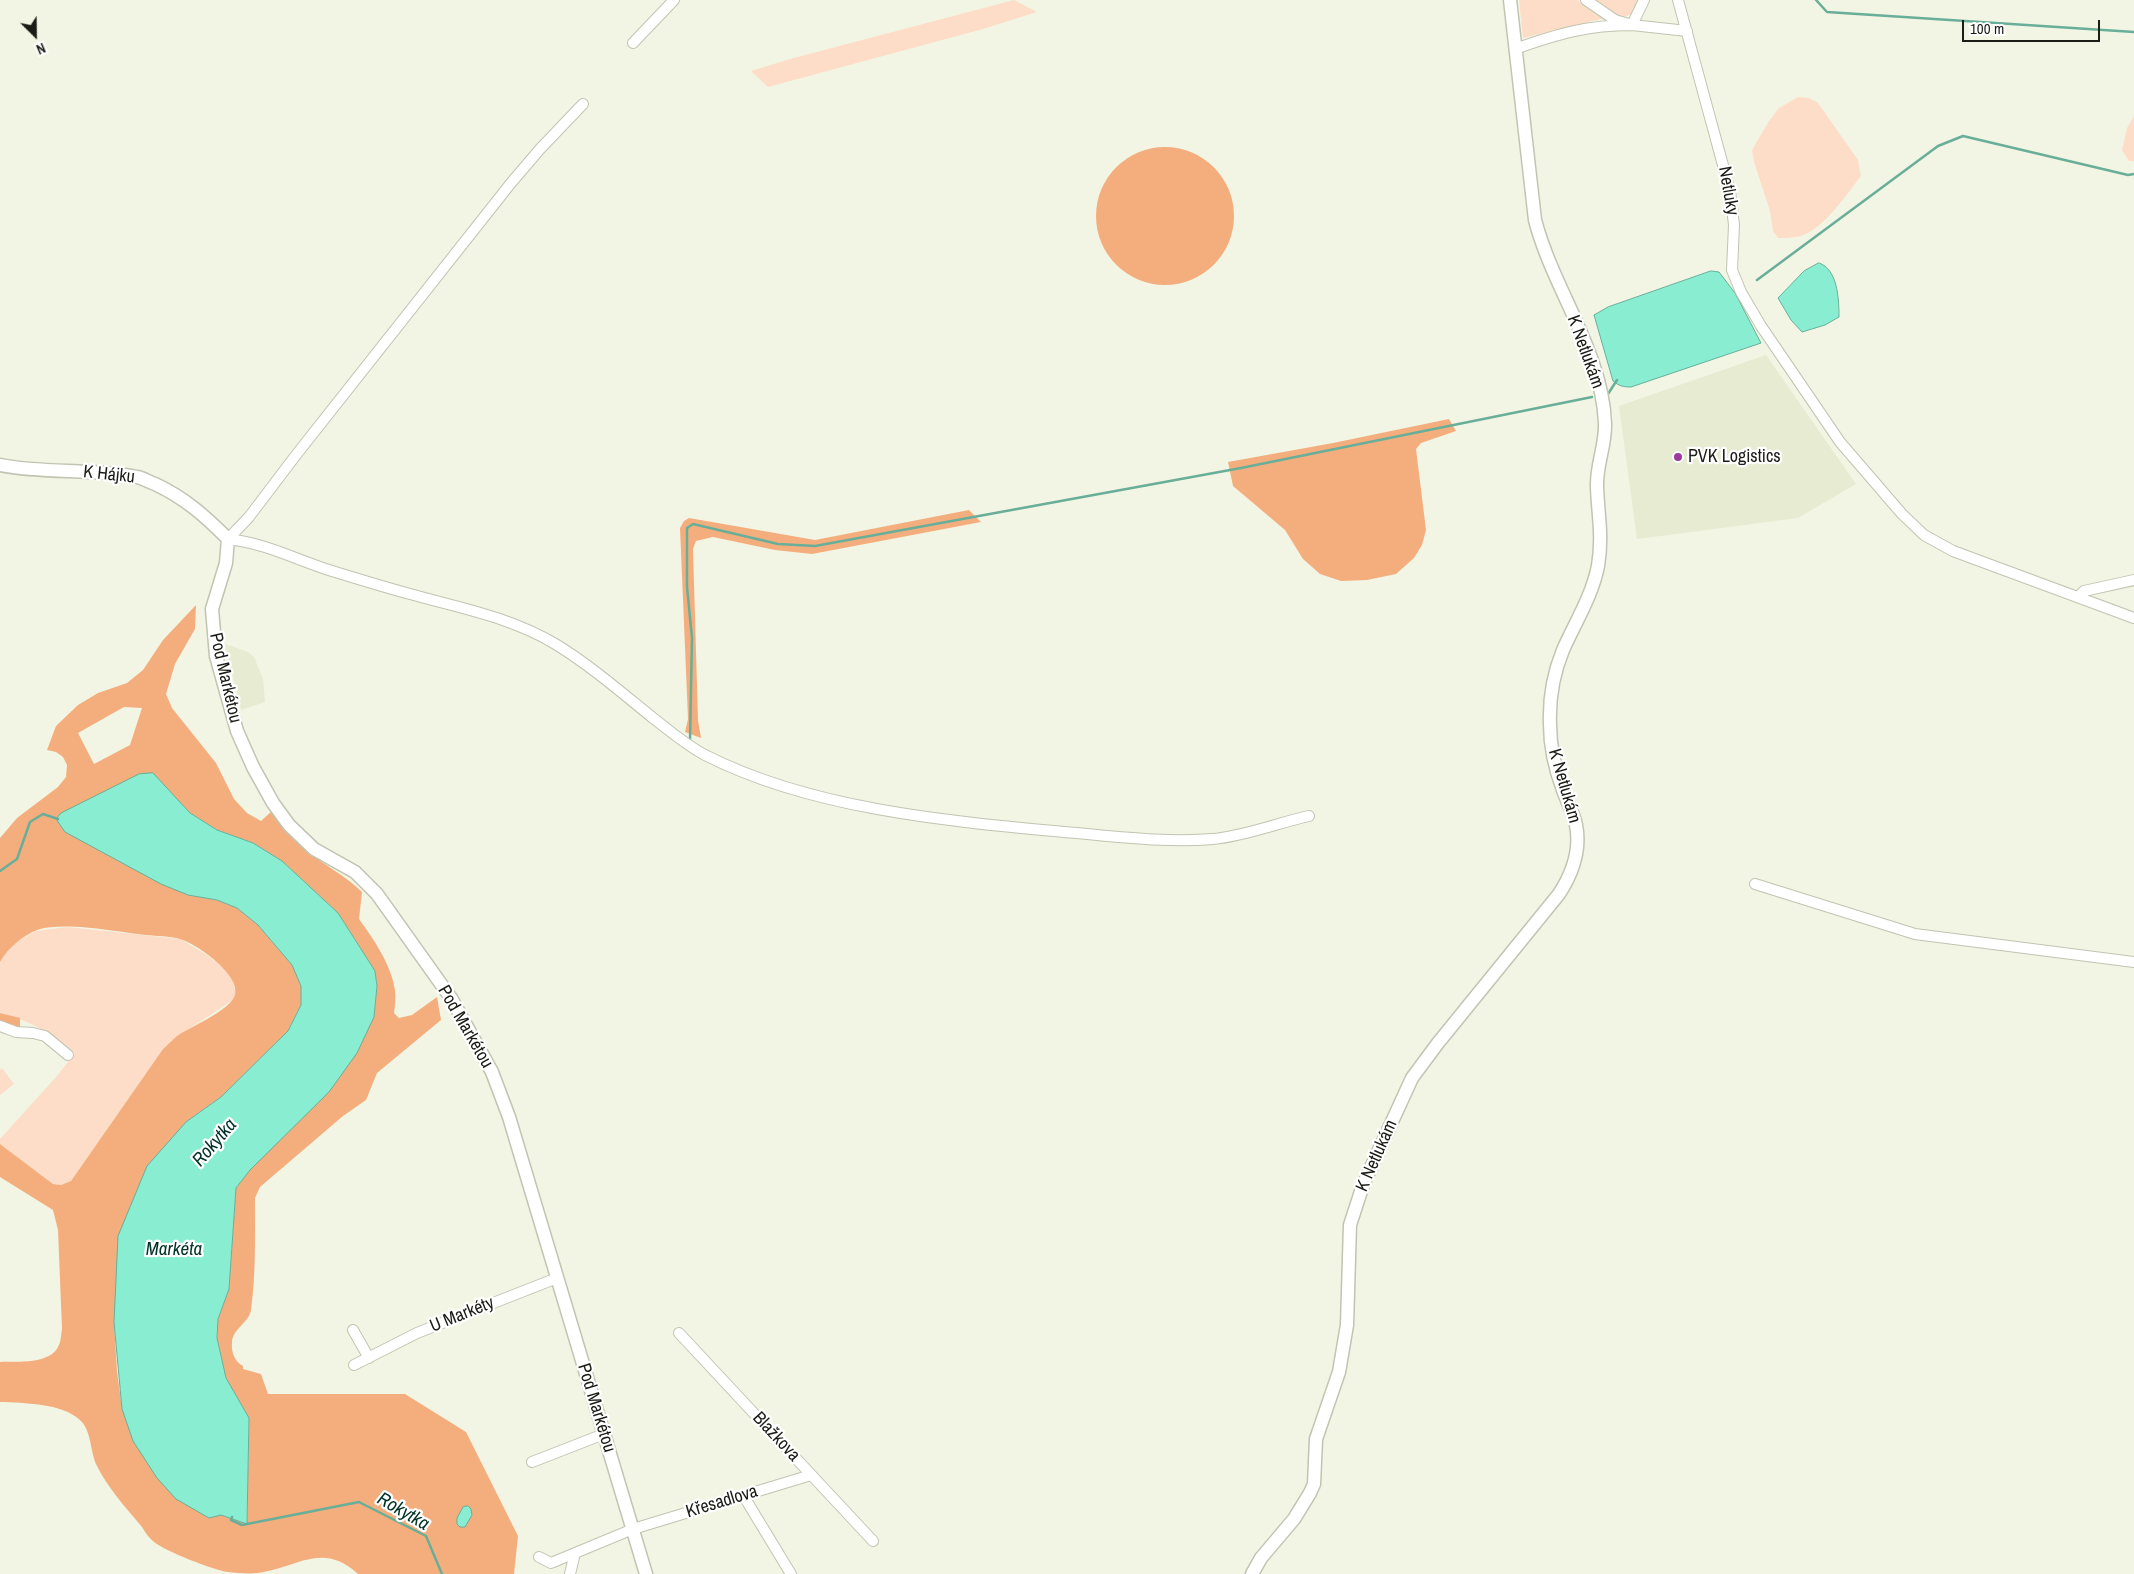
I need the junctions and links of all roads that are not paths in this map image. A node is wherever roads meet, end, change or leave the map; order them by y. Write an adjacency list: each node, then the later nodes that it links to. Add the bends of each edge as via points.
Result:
1 (674, 0): 8 (street)
2 (1510, 0): 9 (street, K Netlukám)
3 (1586, 0): 6 (street, via 1615,20)
4 (1644, 0): 6 (street)
5 (1678, 0): 7 (street, Netluky)
6 (1632, 25): 7 (street); 9 (street, via 1591,27)
7 (1687, 31): 14 (street, Netluky, via 1730,191 1734,225 1732,270 1741,292 1774,345 1840,442 1924,535 1953,550)
8 (633, 43)
9 (1515, 49): 37 (street, K Netlukám, via 1535,220 1545,254 1589,354 1605,423 1604,448 1597,473 1601,524 1597,568 1589,597 1558,664 1550,708 1553,756 1576,824 1576,853 1571,874 1560,894 1412,1078 1363,1185 1350,1225 1347,1325 1339,1372 1316,1439 1315,1477 1310,1493 1294,1518)
10 (582, 104): 12 (street, via 511,183 249,517)
11 (0, 465): 12 (street, K Hájku, via 139,477 176,494)
12 (228, 539): 16 (street, via 250,541 316,566 407,594 486,613 522,627 556,644 702,754 746,774 796,790 966,823 1155,839 1231,837); 21 (street, Pod Markétou, via 226,562 212,609 216,656 241,740 273,803 289,825 314,849 355,872 377,894 451,998 502,1096)
13 (2134, 580): 14 (street, via 2084,591)
14 (2078, 597): 15 (street, Netluky)
15 (2134, 618)
16 (1309, 816)
17 (1755, 884): 18 (street, via 1915,934)
18 (2134, 962)
19 (0, 1026): 20 (street, via 45,1036)
20 (68, 1055)
21 (557, 1278): 24 (street, U Markéty, via 417,1333); 26 (street, Pod Markétou)
22 (353, 1330): 24 (street)
23 (679, 1333): 28 (street, Blažkova)
24 (368, 1358): 25 (street, U Markéty)
25 (354, 1365)
26 (604, 1434): 27 (street); 30 (street, Pod Markétou)
27 (532, 1462)
28 (811, 1475): 29 (street, Křesadlova); 31 (street, Blažkova)
29 (743, 1496): 30 (street, Křesadlova); 36 (street)
30 (632, 1529): 32 (street, Křesadlova); 35 (street, Pod Markétou)
31 (873, 1541)
32 (575, 1553): 33 (street, Křesadlova, via 551,1563); 34 (street)
33 (539, 1557)
34 (570, 1574)
35 (646, 1574)
36 (790, 1574)
37 (1252, 1574)

